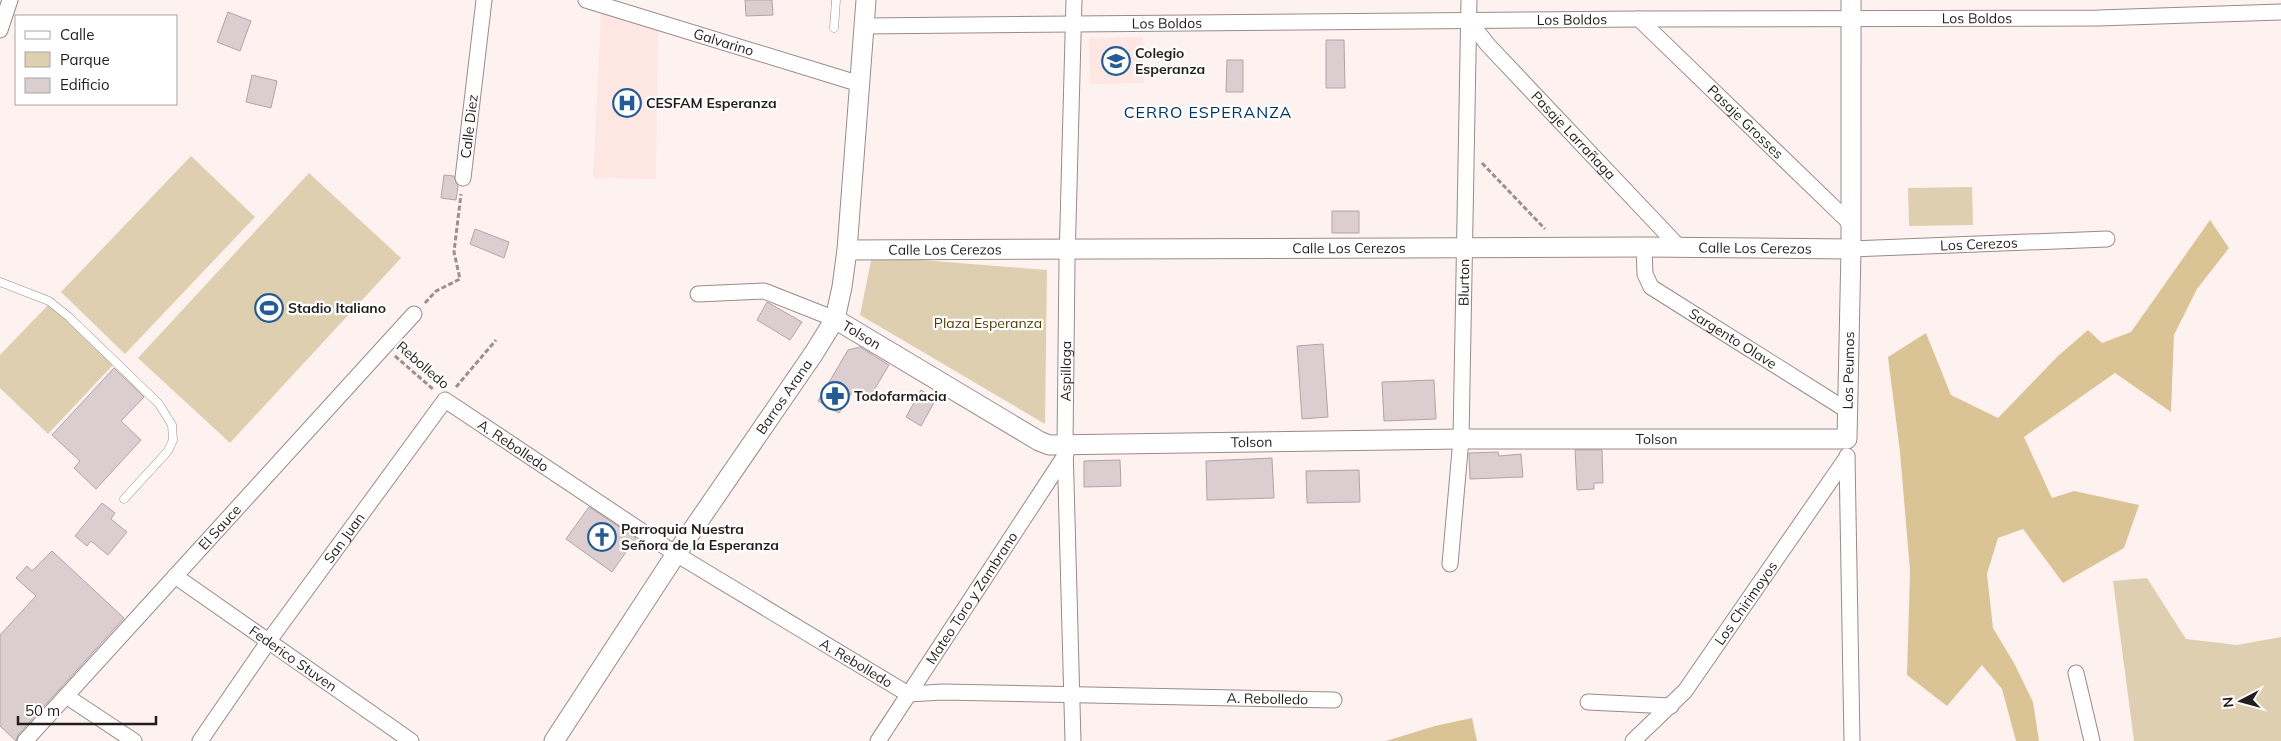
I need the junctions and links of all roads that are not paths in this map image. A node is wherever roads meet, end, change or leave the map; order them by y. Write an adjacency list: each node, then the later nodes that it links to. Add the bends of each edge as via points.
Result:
1 (10, 0): 15 (street)
2 (484, 0): 17 (street, Calle Diez)
3 (586, 0): 16 (street, Galvarino)
4 (836, 0): 14 (lane)
5 (866, 0): 13 (street, Barros Arana)
6 (1074, 0): 12 (street, Aspillaga)
7 (1469, 0): 11 (street, Blurton)
8 (1851, 9): 9 (street, Los Boldos, via 2098,18); 10 (street, Los Boldos); 18 (street, Los Peumos)
9 (2281, 12)
10 (1639, 19): 11 (street, Los Boldos); 18 (street, Pasaje Grosses)
11 (1469, 21): 12 (street, Los Boldos); 21 (street, Pasaje Larrañaga); 22 (street, Blurton)
12 (1073, 25): 13 (street, Los Boldos); 25 (street, Aspillaga)
13 (864, 26): 16 (street, Barros Arana)
14 (834, 28)
15 (0, 30)
16 (860, 84): 24 (street, Barros Arana)
17 (463, 178)
18 (1851, 224): 23 (street, Los Peumos)
19 (2107, 239): 23 (street, Los Cerezos)
20 (1644, 247): 21 (street, Calle Los Cerezos); 22 (street, Calle Los Cerezos); 31 (street, Sargento Olave, via 1645,274 1651,287)
21 (1680, 248): 23 (street, Calle Los Cerezos)
22 (1465, 249): 25 (street, Calle Los Cerezos); 32 (street, Blurton)
23 (1851, 249): 31 (street, Los Peumos)
24 (847, 250): 25 (street, Calle Los Cerezos); 29 (street, Barros Arana)
25 (1068, 250): 34 (street, Aspillaga)
26 (0, 282): 35 (lane, via 49,301 69,317 159,404 172,425 168,451)
27 (698, 294): 29 (street, Tolson, via 764,291)
28 (414, 314): 38 (street, El Sauce)
29 (835, 319): 34 (street, Tolson, via 1039,441); 36 (street, Barros Arana)
30 (446, 400): 36 (street, A. Rebolledo); 39 (street, San Juan)
31 (1848, 411): 33 (street, Los Peumos)
32 (1461, 439): 33 (street, Tolson); 34 (street, Tolson); 37 (street, Blurton)
33 (1847, 448): 46 (street, Los Chirimoyos, via 1685,691); 55 (street, Los Peumos)
34 (1066, 449): 41 (street, Mateo Toro y Zambrano); 43 (street, Aspillaga)
35 (124, 499)
36 (676, 554): 41 (street, A. Rebolledo); 51 (street, Barros Arana)
37 (1450, 564)
38 (175, 576): 39 (street, Federico Stuven); 42 (street, El Sauce)
39 (268, 642): 49 (street, San Juan); 50 (street, Federico Stuven)
40 (2076, 673): 56 (street)
41 (908, 694): 43 (street, A. Rebolledo); 52 (street, Mateo Toro y Zambrano)
42 (66, 696): 47 (street, El Sauce); 48 (street)
43 (1072, 696): 44 (street, A. Rebolledo); 53 (street, Aspillaga)
44 (1334, 700)
45 (1588, 702): 46 (street)
46 (1671, 706): 54 (street, Los Chirimoyos)
47 (25, 741)
48 (134, 741)
49 (200, 741)
50 (411, 741)
51 (554, 741)
52 (878, 741)
53 (1073, 741)
54 (1633, 741)
55 (1852, 741)
56 (2092, 741)

